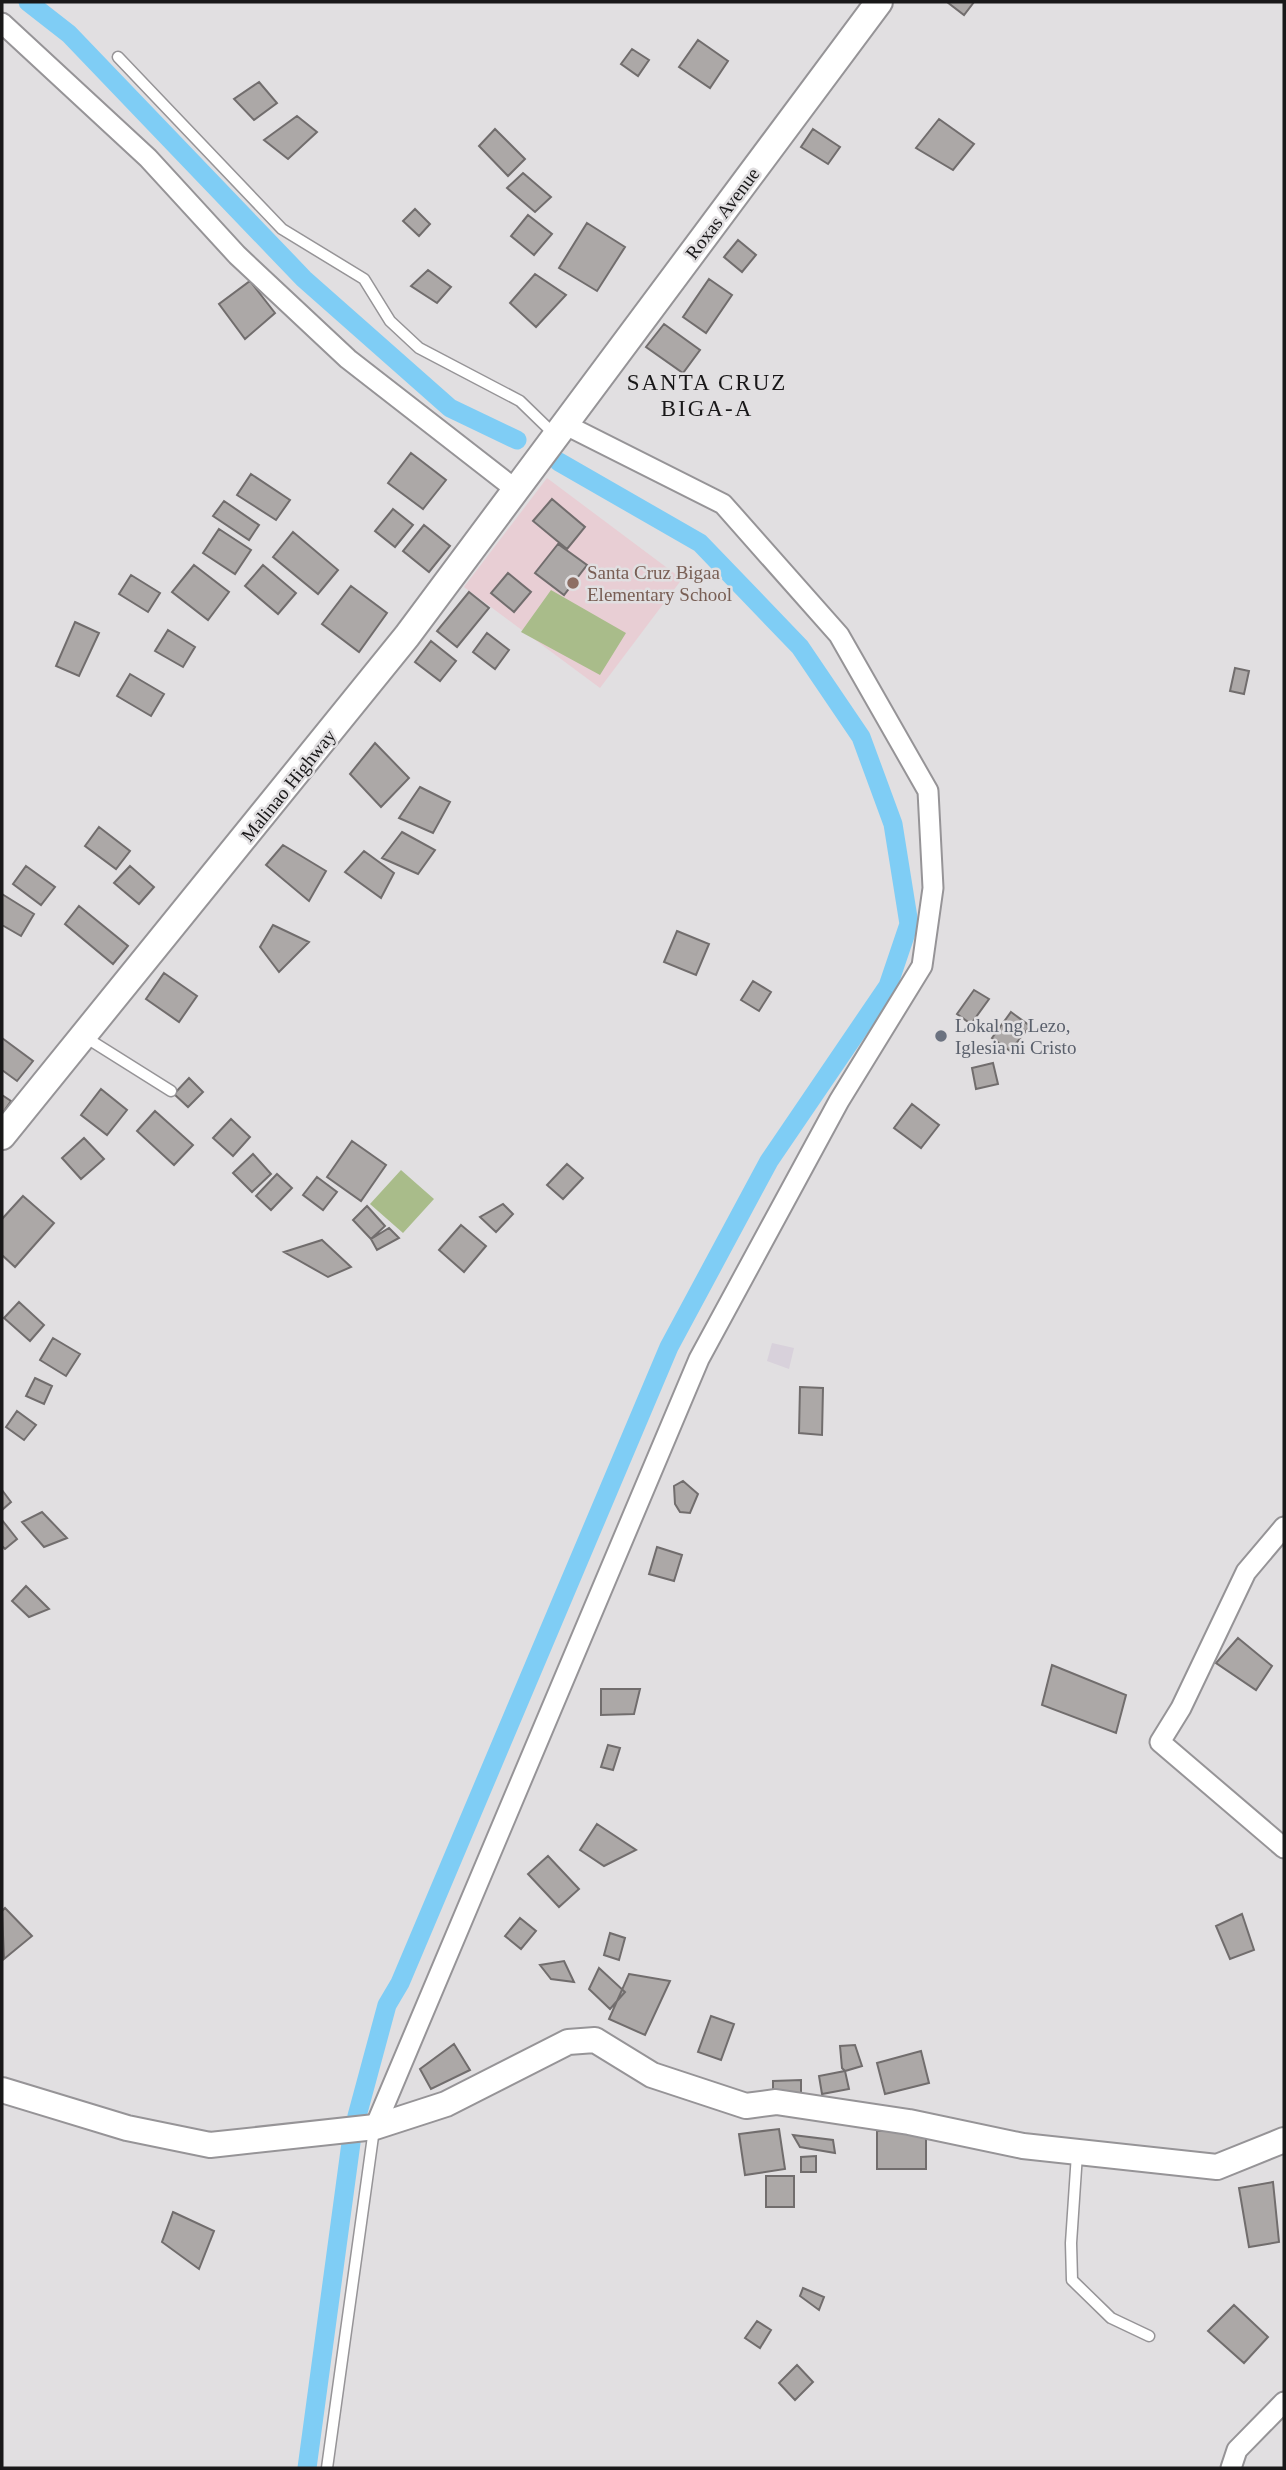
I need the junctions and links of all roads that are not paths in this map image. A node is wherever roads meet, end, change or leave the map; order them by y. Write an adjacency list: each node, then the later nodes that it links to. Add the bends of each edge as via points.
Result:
1 (879, 2): 4 (main road, Roxas Avenue)
2 (2, 23): 5 (street, via 148,158 237,255 348,359)
3 (118, 57): 4 (lane, via 282,229 364,279 390,321 419,348 520,401)
4 (560, 430): 5 (main road, Malinao Highway); 12 (street, via 723,504 839,635 928,791 933,888 922,966 839,1101 699,1359)
5 (516, 489): 6 (main road, Malinao Highway, via 407,636)
6 (84, 1036): 7 (lane); 8 (main road, Malinao Highway)
7 (171, 1091)
8 (2, 1136)
9 (1284, 1527): 10 (street, via 1246,1572 1160,1742)
10 (1284, 1848)
11 (2, 2090): 12 (street, via 127,2128 210,2146)
12 (375, 2127): 14 (street, via 446,2104 568,2042 595,2040 652,2075 746,2106 776,2102 909,2122 1023,2146); 17 (lane)
13 (1284, 2141): 14 (street, via 1217,2167)
14 (1077, 2150): 15 (lane, via 1072,2280 1111,2318)
15 (1149, 2336)
16 (1284, 2403): 18 (street, via 1237,2450)
17 (327, 2468)
18 (1231, 2468)

